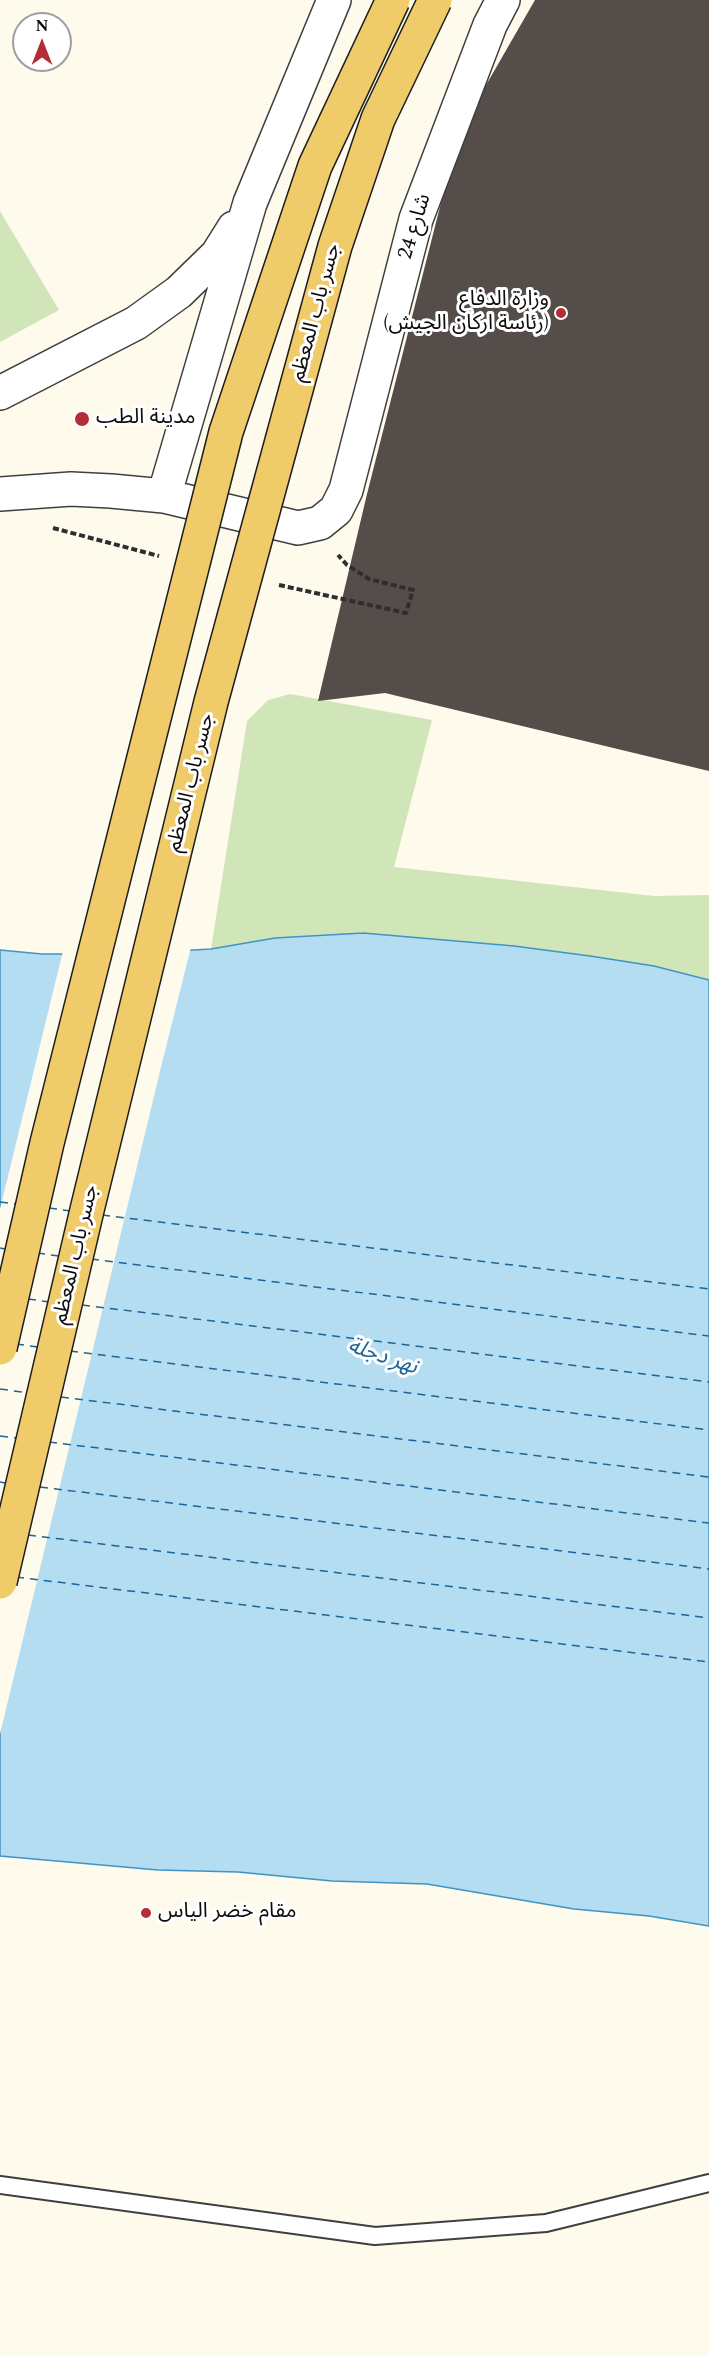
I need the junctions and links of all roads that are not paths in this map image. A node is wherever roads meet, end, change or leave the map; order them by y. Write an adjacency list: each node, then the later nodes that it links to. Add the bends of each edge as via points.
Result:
1 (334, 0): 5 (street)
2 (393, 0): 9 (main road, bridge, via 315,166 226,432 47,1143)
3 (435, 0): 10 (main road, جسر باب المعظم, bridge, via 378,119 335,246 211,702)
4 (503, 0): 8 (street, شارع 24, via 416,219 346,490 336,510 320,523 298,528)
5 (250, 203): 6 (street, via 217,255 179,292 136,323); 8 (street)
6 (0, 393)
7 (0, 494): 8 (street, via 71,489)
8 (164, 496)
9 (0, 1348)
10 (0, 1582)
11 (709, 2183): 12 (lane, via 546,2223 375,2236)
12 (0, 2185)

